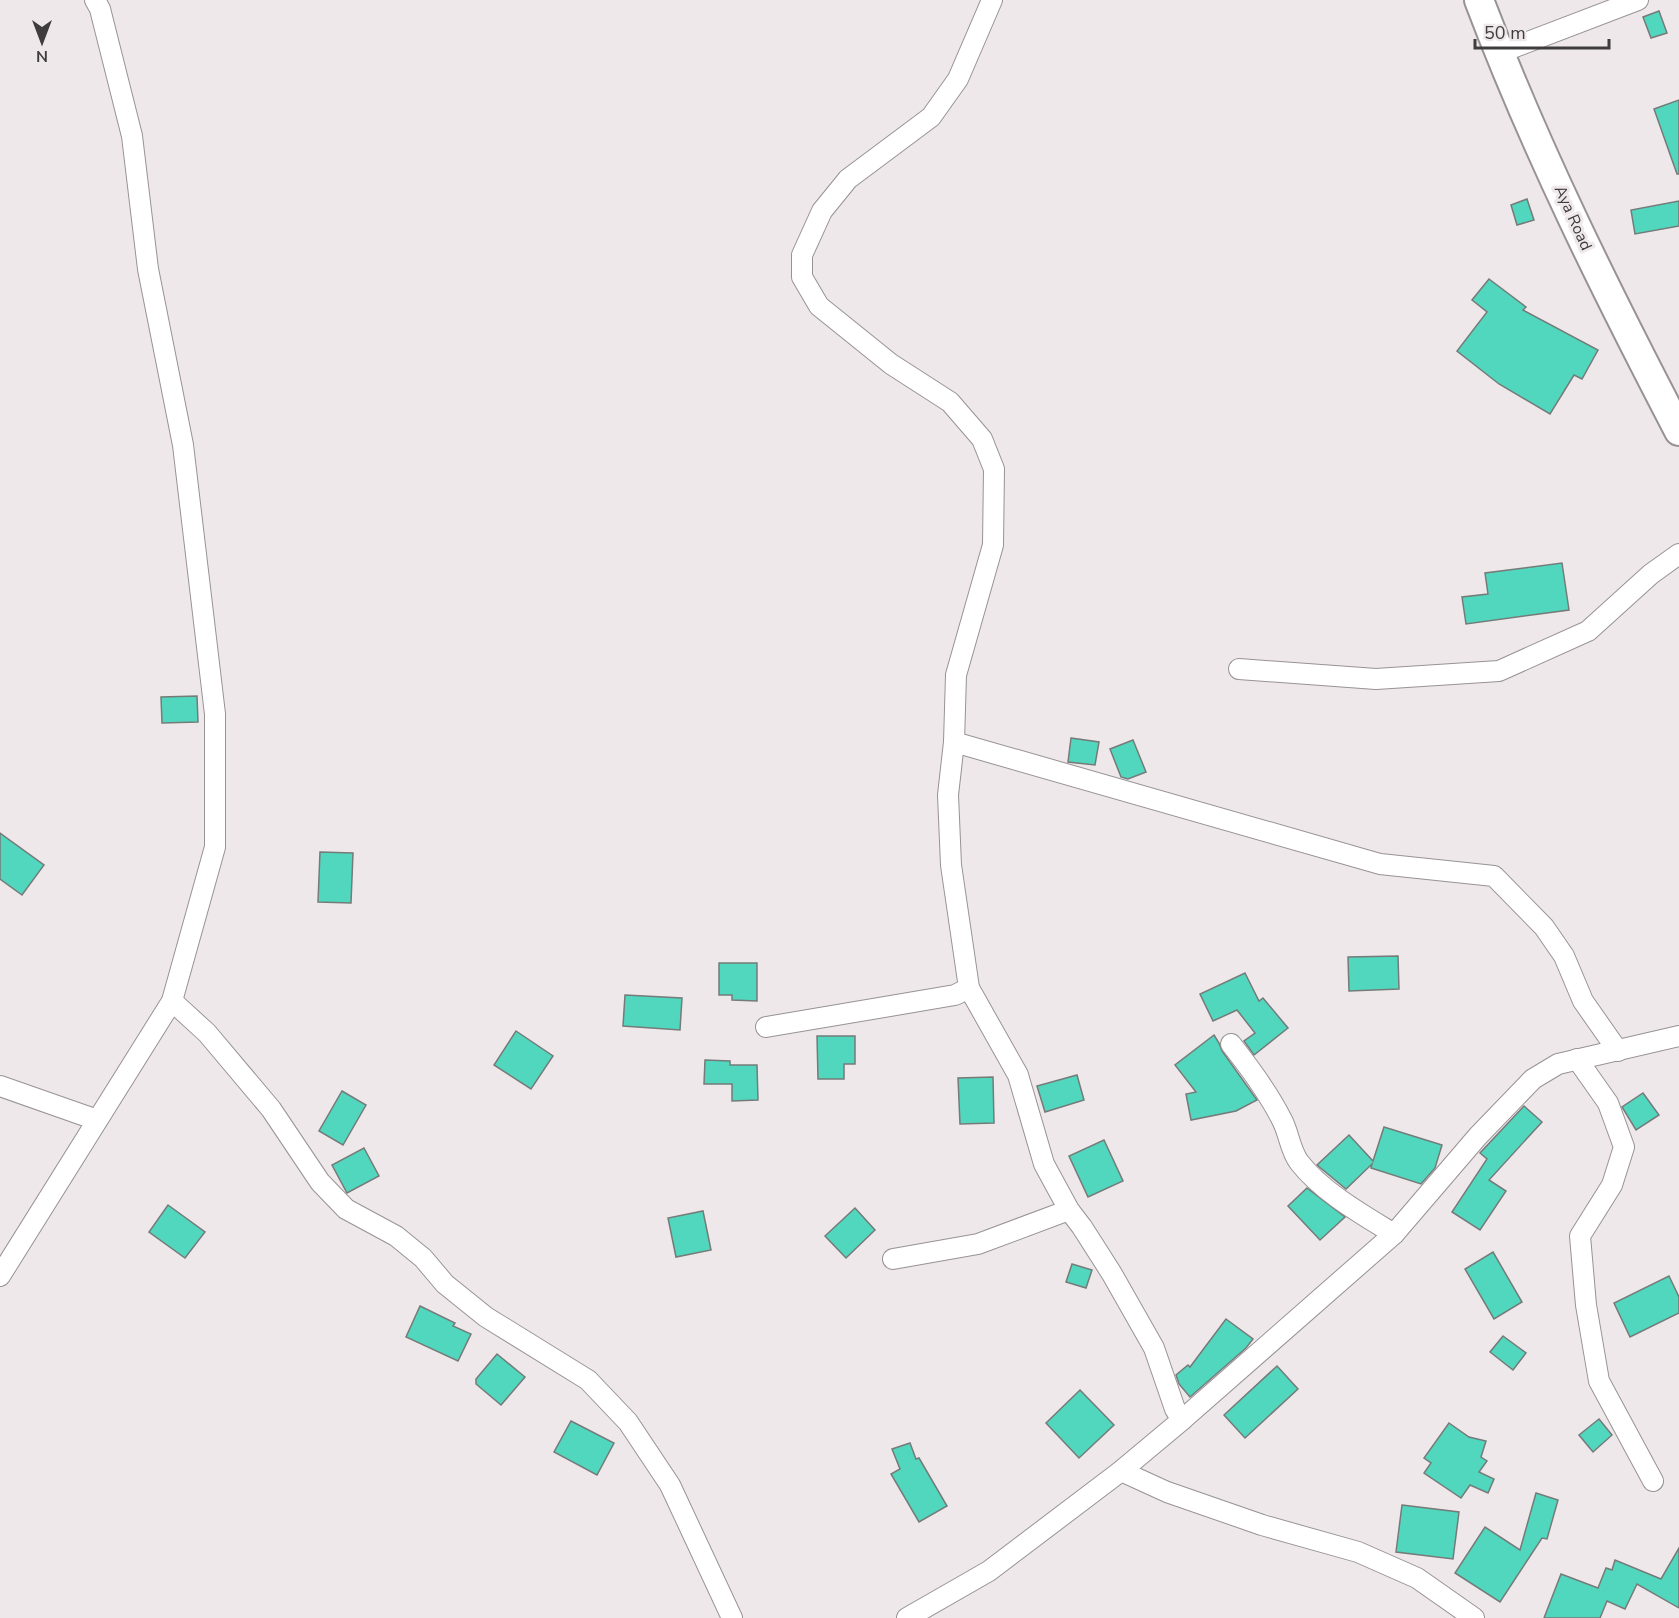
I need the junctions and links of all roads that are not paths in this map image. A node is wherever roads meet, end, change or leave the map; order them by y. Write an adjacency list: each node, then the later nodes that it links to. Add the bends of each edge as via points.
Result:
1 (95, 0): 11 (street, via 132,136 148,269 183,445 215,714 215,847)
2 (992, 0): 9 (street, via 958,79 931,117 848,179 822,211 802,255 802,277 819,306 891,364 950,402 982,439 994,469 993,545 956,675)
3 (1479, 0): 5 (street, Aya Road)
4 (1638, 0): 5 (street)
5 (1499, 53): 6 (street, Aya Road, via 1606,292)
6 (1679, 431)
7 (1679, 554): 8 (street, via 1588,631 1499,671 1376,680)
8 (1239, 669)
9 (954, 742): 10 (street, via 948,795 951,865); 15 (street, via 1380,864 1494,876 1544,927 1564,956 1583,1001)
10 (969, 988): 12 (street, via 955,995); 19 (street, via 1018,1075 1044,1164)
11 (172, 1001): 18 (street); 26 (street, via 207,1033 271,1109 320,1182 346,1209 396,1236 486,1317 588,1380 628,1422 670,1485)
12 (766, 1027)
13 (1679, 1036): 15 (street)
14 (1230, 1044): 20 (street, via 1263,1085 1284,1123 1297,1161 1313,1178)
15 (1618, 1051): 16 (street)
16 (1576, 1059): 20 (street, via 1558,1064 1533,1079); 25 (street, via 1608,1103 1624,1147 1612,1185 1580,1236 1586,1305 1599,1381)
17 (0, 1086): 18 (street)
18 (97, 1120): 22 (street)
19 (1069, 1210): 21 (street, via 978,1244); 23 (street, via 1112,1274 1154,1348)
20 (1394, 1234): 23 (street)
21 (893, 1258)
22 (0, 1275)
23 (1182, 1420): 24 (street)
24 (1121, 1471): 27 (street, via 988,1571); 28 (street, via 1167,1492 1262,1525 1358,1552 1417,1578)
25 (1653, 1481)
26 (732, 1618)
27 (907, 1618)
28 (1474, 1618)

